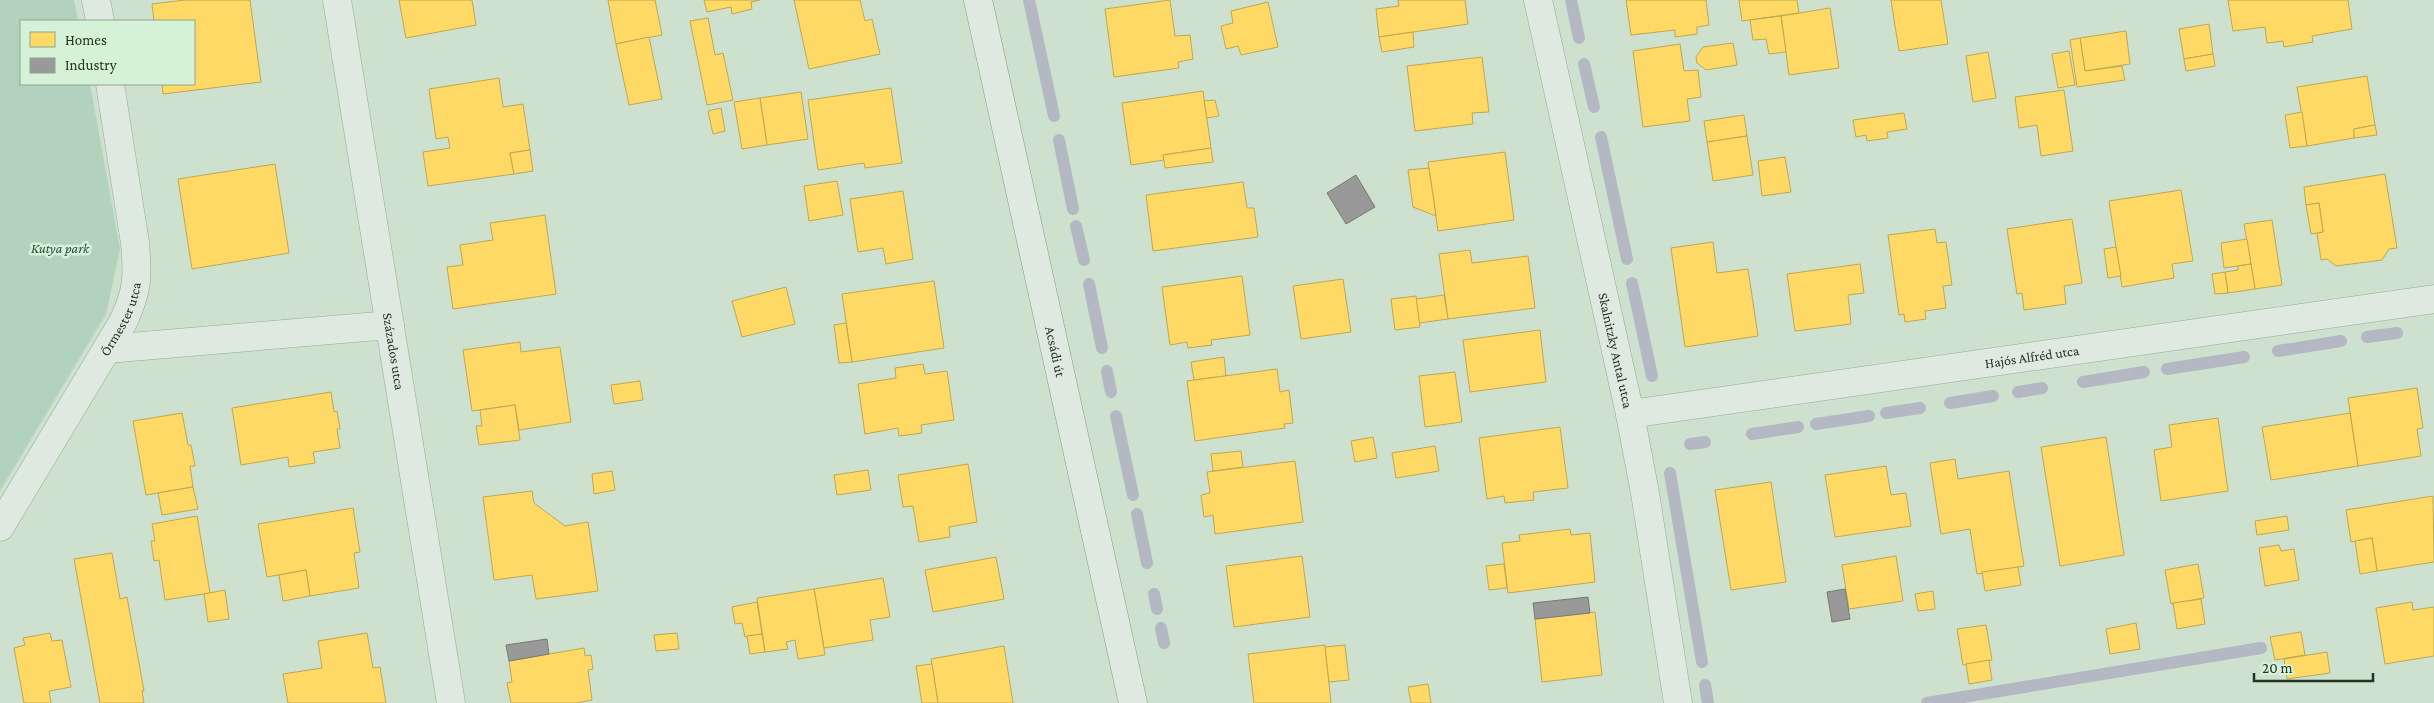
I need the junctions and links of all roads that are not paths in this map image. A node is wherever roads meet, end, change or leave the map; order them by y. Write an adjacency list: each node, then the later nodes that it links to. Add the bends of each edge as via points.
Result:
1 (96, 0): 5 (street)
2 (337, 0): 8 (street, Százados utca)
3 (978, 0): 13 (street, Acsádi út)
4 (1538, 0): 10 (street, Skalnitzky Antal utca)
5 (100, 20)
6 (110, 85): 9 (street, Őrmester utca, via 137,269 134,297)
7 (2434, 299): 10 (street, Hajós Alfréd utca)
8 (390, 325): 9 (street); 12 (street, Százados utca)
9 (107, 349): 11 (street, Őrmester utca)
10 (1630, 414): 14 (street, Skalnitzky Antal utca)
11 (0, 526)
12 (451, 703)
13 (1133, 703)
14 (1678, 703)

